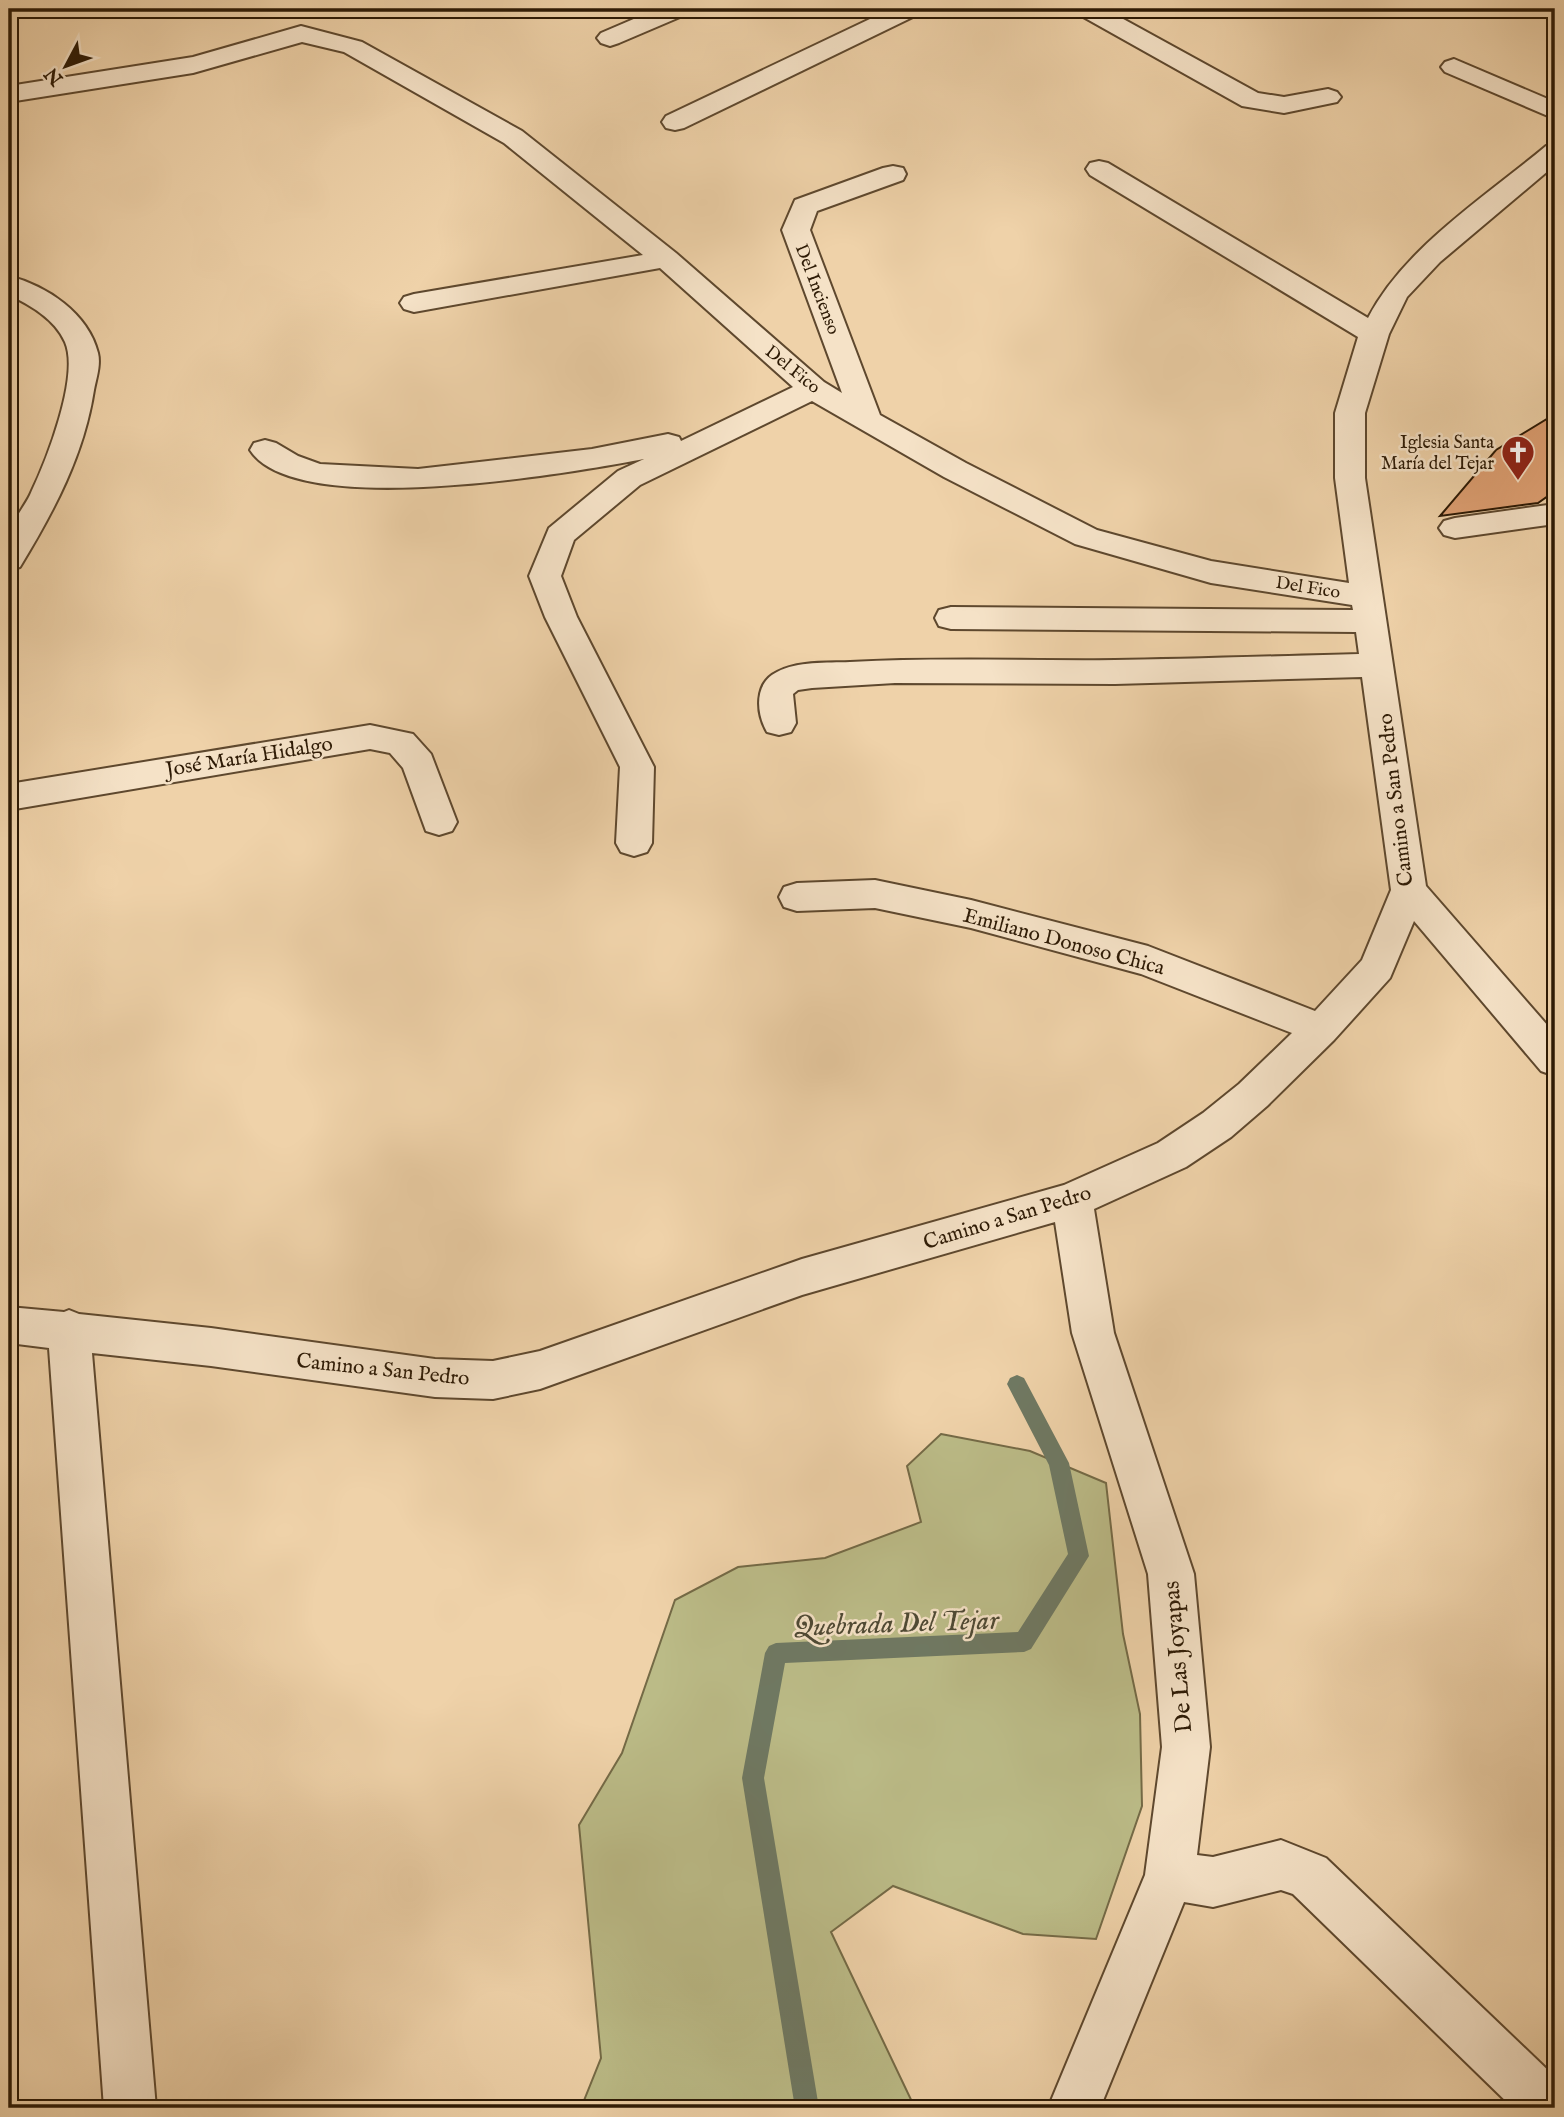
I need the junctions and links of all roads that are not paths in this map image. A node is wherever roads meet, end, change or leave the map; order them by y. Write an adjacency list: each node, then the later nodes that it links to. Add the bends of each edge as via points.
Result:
1 (678, 9): 5 (street)
2 (910, 9): 10 (street)
3 (1087, 9): 8 (street, via 1251,100 1284,105)
4 (305, 22): 7 (street, via 257,51 187,68); 14 (street, Del Fico, via 513,137)
5 (610, 38)
6 (1454, 67): 9 (street)
7 (9, 94)
8 (1328, 97)
9 (1555, 111)
10 (675, 122)
11 (1554, 154): 17 (street, Camino a San Pedro, via 1418,267 1395,295)
12 (1099, 169): 17 (street)
13 (893, 174): 19 (street, Del Incienso, via 806,206 796,230)
14 (666, 259): 16 (street); 18 (street, Del Fico)
15 (9, 285): 24 (street, via 60,312 85,358 66,453)
16 (414, 303)
17 (1374, 334): 25 (street, Camino a San Pedro, via 1350,412 1349,439 1350,478)
18 (813, 388): 19 (street, Del Fico); 20 (street)
19 (867, 419): 25 (street, Del Fico, via 955,471 1086,537)
20 (718, 435): 21 (street, via 592,459 418,479 317,474); 31 (street, via 629,478 599,502 560,535 545,576 637,767)
21 (265, 450)
22 (1555, 514): 23 (street)
23 (1455, 528)
24 (9, 559)
25 (1370, 609): 26 (street); 27 (street, Camino a San Pedro)
26 (951, 618)
27 (1378, 665): 28 (street, via 812,676 788,680 776,690); 32 (street, Camino a San Pedro)
28 (779, 723)
29 (9, 797): 30 (street, José María Hidalgo, via 370,737 401,743 419,763)
30 (439, 822)
31 (634, 843)
32 (1409, 890): 34 (street, Camino a San Pedro, via 1377,968); 35 (street)
33 (797, 897): 34 (street, Emiliano Donoso Chica, via 875,894 971,914 1149,961)
34 (1321, 1029): 36 (street, Camino a San Pedro, via 1217,1125 1172,1155)
35 (1555, 1060)
36 (1072, 1200): 38 (street, Camino a San Pedro, via 802,1277 569,1362 493,1380 435,1378); 39 (street, De Las Joyapas, via 1093,1333 1171,1574 1186,1747)
37 (9, 1325): 38 (street, Camino a San Pedro)
38 (69, 1329): 40 (street)
39 (1170, 1875): 41 (street, De Las Joyapas); 42 (street, via 1213,1882 1281,1865 1309,1875)
40 (130, 2108)
41 (1074, 2108)
42 (1550, 2108)

